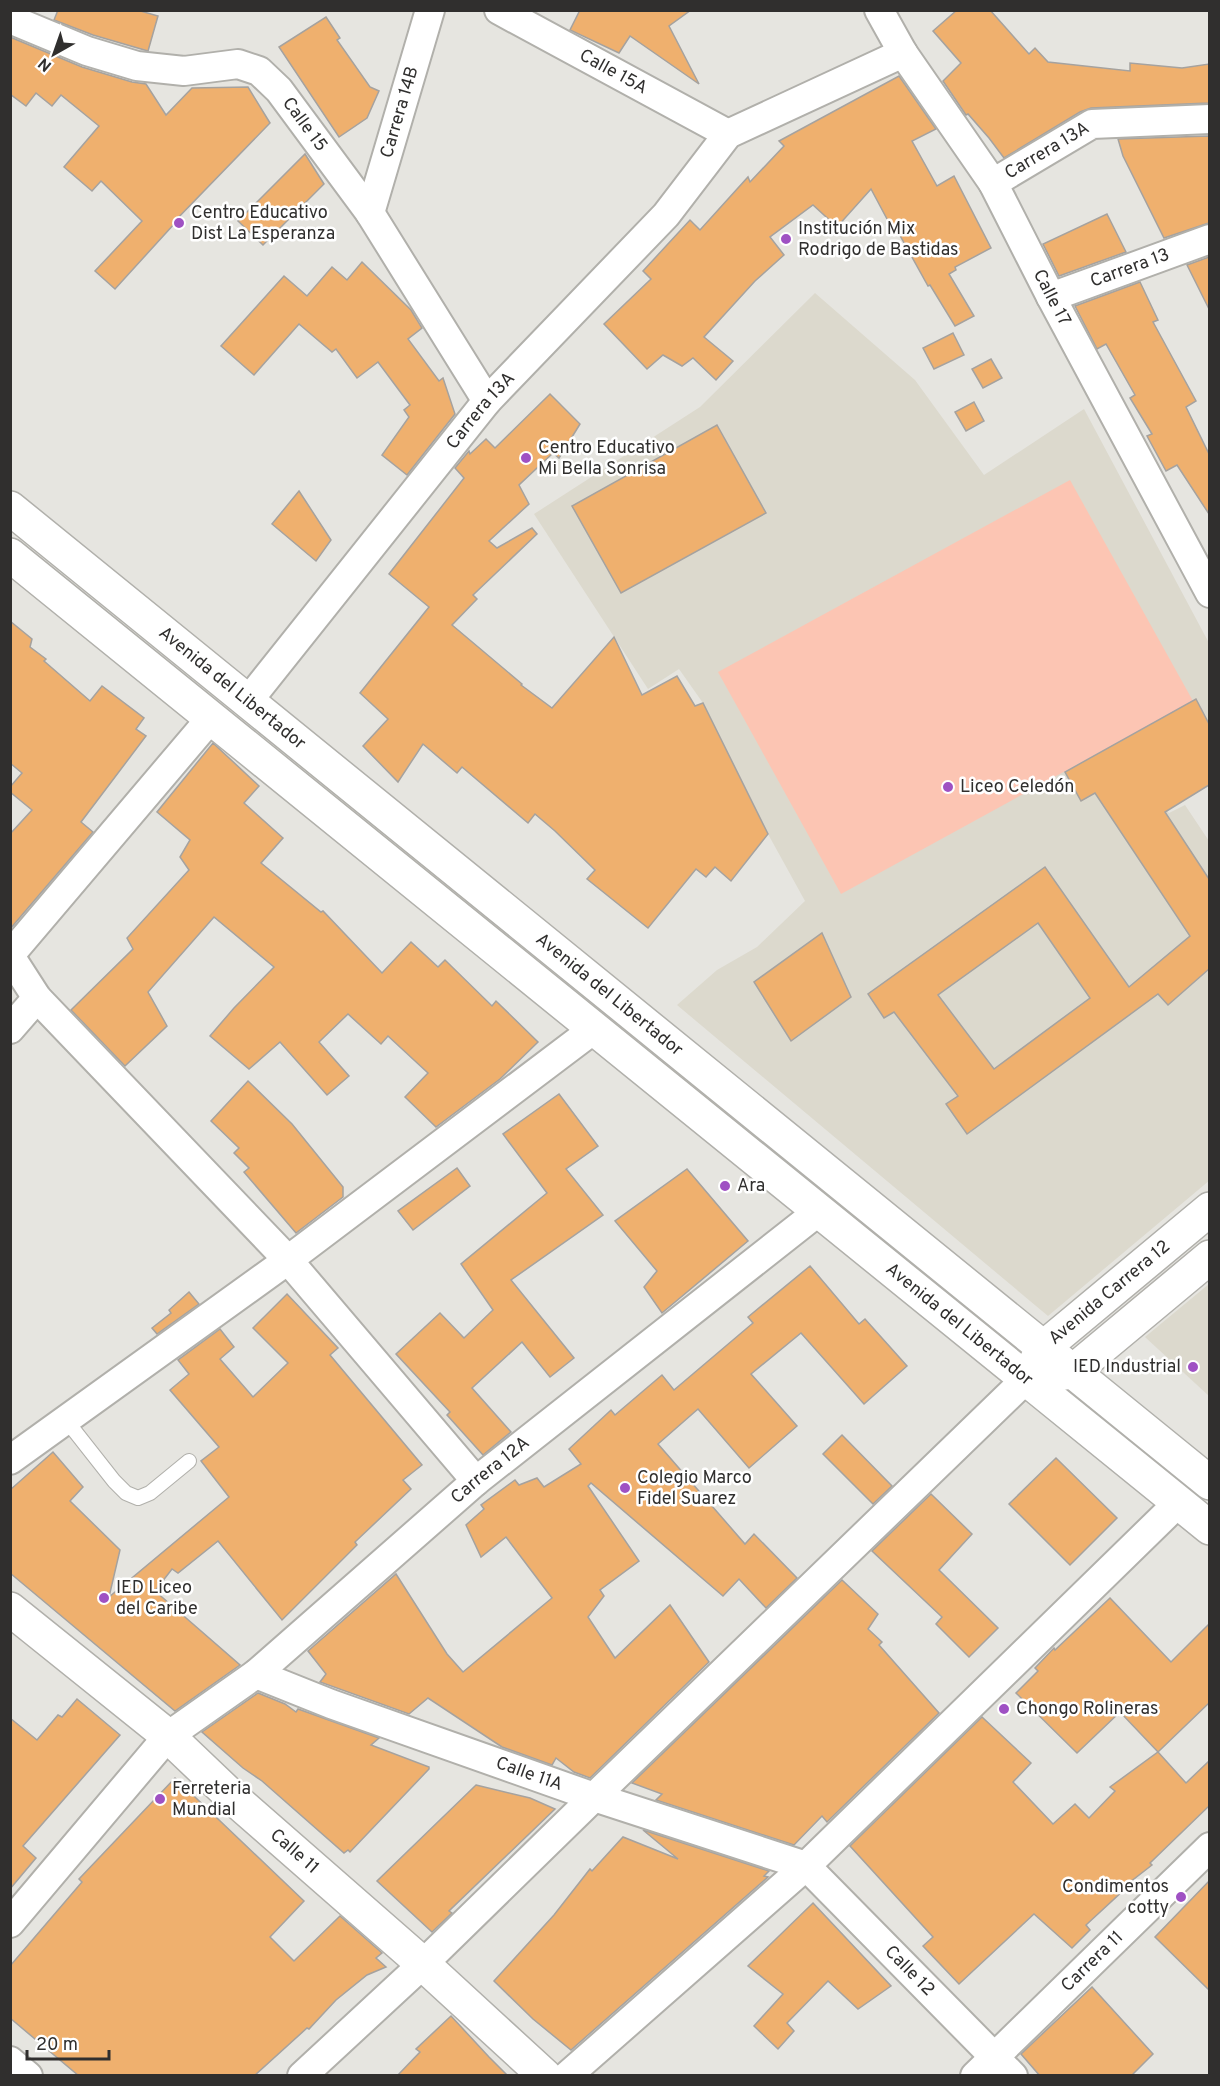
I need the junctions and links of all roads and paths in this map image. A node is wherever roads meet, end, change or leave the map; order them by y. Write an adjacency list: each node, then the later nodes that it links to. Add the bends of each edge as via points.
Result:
1 (430, 10): 9 (street, Carrera 14B)
2 (499, 10): 7 (street, Calle 15A)
3 (879, 10): 5 (street, Calle 17)
4 (10, 19): 9 (street, Calle 15, via 87,51 137,66 184,71 238,64 259,71 279,90)
5 (903, 53): 7 (street); 8 (street, Calle 17)
6 (1209, 119): 8 (street, Carrera 13A, via 1092,124)
7 (728, 134): 12 (street, Carrera 13A, via 666,215)
8 (993, 183): 11 (street, Calle 17)
9 (370, 213): 12 (street, Calle 15)
10 (1209, 239): 11 (street, Carrera 13)
11 (1051, 297): 15 (street, Calle 17)
12 (487, 400): 16 (street, Carrera 13A)
13 (10, 508): 16 (main road, Avenida del Libertador)
14 (10, 555): 17 (main road, Avenida del Libertador)
15 (1209, 593)
16 (248, 701): 26 (main road, Avenida del Libertador)
17 (211, 718): 18 (street); 21 (main road, Avenida del Libertador)
18 (10, 956): 19 (street)
19 (37, 998): 20 (street); 25 (street)
20 (10, 1029)
21 (594, 1029): 23 (main road, Avenida del Libertador); 25 (street)
22 (1209, 1209): 26 (main road, Avenida Carrera 12)
23 (819, 1211): 28 (main road, Avenida del Libertador); 32 (street, Carrera 12A)
24 (1209, 1257): 27 (main road, Avenida Carrera 12)
25 (288, 1260): 29 (street); 32 (street)
26 (1043, 1348): 27 (main road, Avenida del Libertador); 28 (main road, Avenida Carrera 12)
27 (1072, 1372): 28 (main road, Avenida Carrera 12); 33 (main road, Avenida del Libertador)
28 (1026, 1380): 34 (main road, Avenida del Libertador); 39 (street)
29 (66, 1420): 30 (street); 31 (lane, via 114,1481 138,1498)
30 (10, 1460)
31 (189, 1461)
32 (476, 1481): 37 (street, Carrera 12A)
33 (1209, 1483)
34 (1178, 1503): 35 (main road, Avenida del Libertador); 41 (street)
35 (1209, 1528)
36 (10, 1609): 38 (main road, Calle 11)
37 (256, 1674): 38 (street, Carrera 12A); 39 (street, Calle 11A)
38 (168, 1736): 42 (street, Carrera 12A); 43 (main road, Calle 11)
39 (594, 1797): 41 (street, Calle 11A); 43 (street)
40 (1209, 1847): 45 (street, Carrera 11)
41 (806, 1866): 45 (street, Calle 12); 49 (street)
42 (10, 1923)
43 (423, 1964): 47 (street); 48 (main road, Calle 11)
44 (10, 2061): 46 (street)
45 (994, 2069)
46 (28, 2076)
47 (302, 2076)
48 (545, 2076)
49 (567, 2076)

